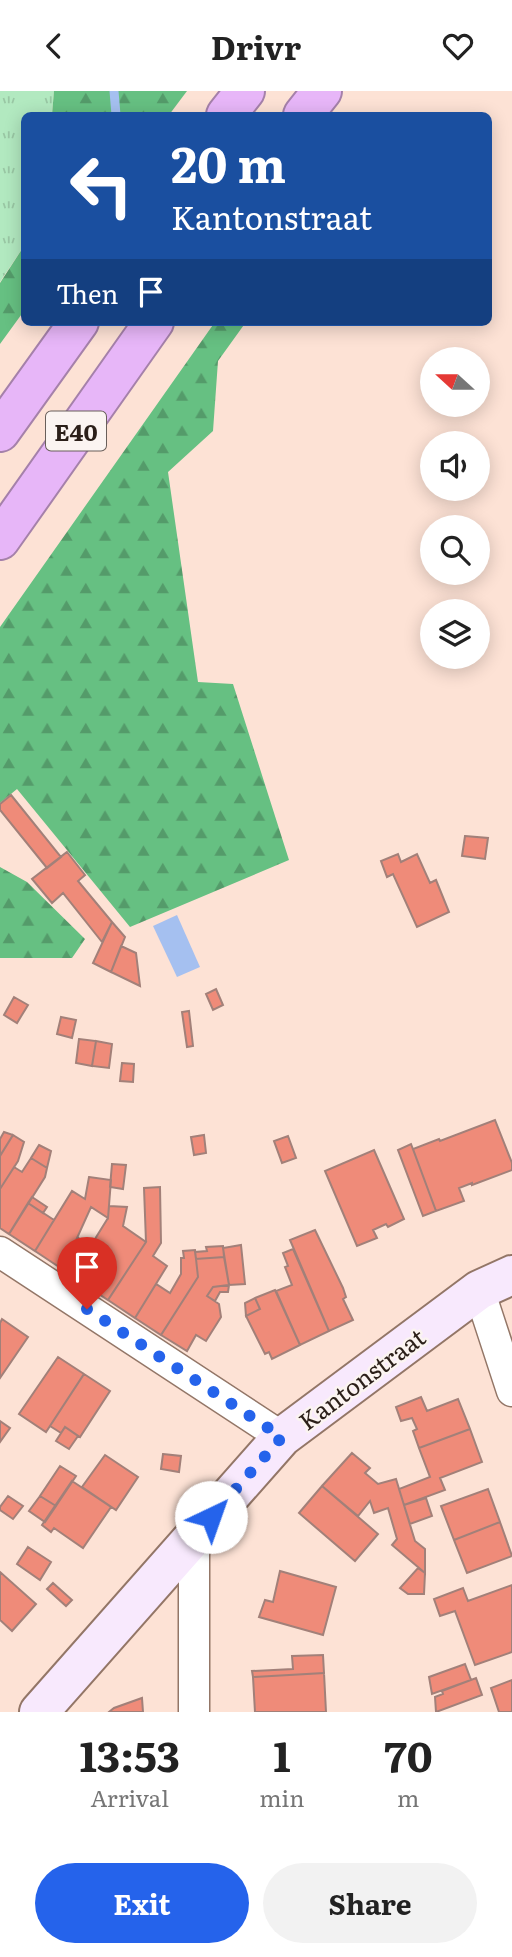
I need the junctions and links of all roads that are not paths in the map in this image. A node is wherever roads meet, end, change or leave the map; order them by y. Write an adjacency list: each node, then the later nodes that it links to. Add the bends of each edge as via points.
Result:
1 (245, 91): 3 (highway)
2 (322, 91): 4 (highway)
3 (228, 112)
4 (305, 112)
5 (76, 326): 7 (highway, E40)
6 (151, 326): 8 (highway, E40)
7 (0, 432)
8 (0, 540)
9 (0, 1252): 12 (street, Kantonstraat)
10 (496, 1283): 11 (street); 12 (street, Kantonstraat)
11 (512, 1391)
12 (282, 1437): 13 (street)
13 (194, 1537): 14 (street); 15 (street)
14 (39, 1712)
15 (194, 1712)

